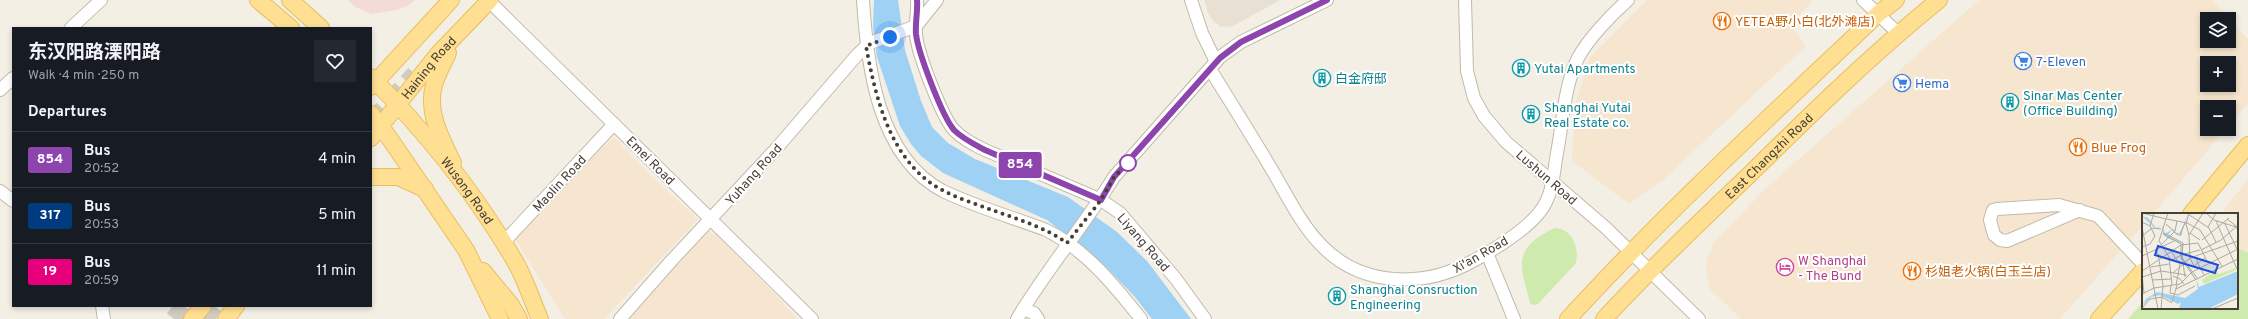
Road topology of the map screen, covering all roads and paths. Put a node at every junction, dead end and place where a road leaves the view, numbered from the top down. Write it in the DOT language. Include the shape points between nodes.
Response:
graph roads {
  1 [pos="101,0"];
  2 [pos="258,0"];
  3 [pos="290,0"];
  4 [pos="451,0"];
  5 [pos="863,0"];
  6 [pos="917,0"];
  7 [pos="937,0"];
  8 [pos="1191,0"];
  9 [pos="1327,0"];
  10 [pos="1465,0"];
  11 [pos="1628,0"];
  12 [pos="1863,0"];
  13 [pos="1896,0"];
  14 [pos="1939,0"];
  15 [pos="490,1"];
  16 [pos="1878,14"];
  17 [pos="916,26"];
  18 [pos="72,27"];
  19 [pos="290,27"];
  20 [pos="320,27"];
  21 [pos="460,32"];
  22 [pos="1898,33"];
  23 [pos="871,44"];
  24 [pos="1213,65"];
  25 [pos="12,79"];
  26 [pos="372,82"];
  27 [pos="0,90"];
  28 [pos="398,105"];
  29 [pos="614,124"];
  30 [pos="374,126"];
  31 [pos="2248,145"];
  32 [pos="372,177"];
  33 [pos="1554,181"];
  34 [pos="463,184"];
  35 [pos="425,189"];
  36 [pos="0,192"];
  37 [pos="12,200"];
  38 [pos="1101,200"];
  39 [pos="2080,210"];
  40 [pos="2192,213"];
  41 [pos="712,219"];
  42 [pos="1069,241"];
  43 [pos="503,243"];
  44 [pos="466,250"];
  45 [pos="1630,252"];
  46 [pos="1487,253"];
  47 [pos="2142,263"];
  48 [pos="1650,271"];
  49 [pos="2142,272"];
  50 [pos="526,284"];
  51 [pos="102,307"];
  52 [pos="202,307"];
  53 [pos="235,307"];
  54 [pos="1020,314"];
  55 [pos="104,319"];
  56 [pos="192,319"];
  57 [pos="226,319"];
  58 [pos="500,319"];
  59 [pos="520,319"];
  60 [pos="540,319"];
  61 [pos="551,319"];
  62 [pos="620,319"];
  63 [pos="812,319"];
  64 [pos="1038,319"];
  65 [pos="1141,319"];
  66 [pos="1205,319"];
  67 [pos="1514,319"];
  68 [pos="1568,319"];
  69 [pos="1604,319"];
  70 [pos="1699,319"];
  71 [pos="2099,319"];
  1 -- 18 [label="street"];
  2 -- 19 [label="main road"];
  3 -- 20 [label="main road"];
  4 -- 26 [label="main road"];
  5 -- 23 [label="street"];
  6 -- 17 [label="street, Liyang Road"];
  7 -- 17 [label="street"];
  8 -- 24 [label="street, Xi'an Road"];
  9 -- 24 [label="street" via="1241,42"];
  10 -- 33 [label="street, Lushun Road" via="1467,71 1474,98 1484,116 1501,137"];
  11 -- 33 [label="street, Xi'an Road" via="1579,57 1569,82"];
  12 -- 16 [label="street"];
  13 -- 16 [label="main road, East Changzhi Road"];
  14 -- 22 [label="main road, East Changzhi Road"];
  15 -- 21 [label="main road, Haining Road"];
  15 -- 29 [label="street, Emei Road"];
  16 -- 22 [label="street"];
  16 -- 45 [label="main road, East Changzhi Road" via="1726,157"];
  17 -- 23 [label="street"];
  17 -- 38 [label="street, Liyang Road" via="918,44 940,105 960,136 985,150"];
  21 -- 28 [label="main road, Haining Road" via="438,54"];
  21 -- 34 [label="main road" via="433,86 432,103 435,121"];
  22 -- 48 [label="main road, East Changzhi Road" via="1795,129"];
  23 -- 41 [label="street, Yuhang Road"];
  23 -- 42 [label="street" via="886,121 910,166 943,190"];
  24 -- 38 [label="street" via="1114,177"];
  24 -- 46 [label="street, Xi'an Road" via="1309,230 1321,246 1338,259 1370,274 1412,280 1446,274"];
  25 -- 27 [label="street"];
  26 -- 28 [label="main road, Wusong Road"];
  28 -- 30 [label="main road, Haining Road"];
  28 -- 34 [label="main road, Wusong Road"];
  29 -- 41 [label="street, Emei Road"];
  29 -- 43 [label="street, Maolin Road"];
  30 -- 35 [label="main road"];
  31 -- 40 [label="main road"];
  32 -- 35 [label="main road" via="398,177"];
  33 -- 45 [label="street, Lushun Road"];
  33 -- 46 [label="street, Xi'an Road" via="1547,202 1536,216"];
  34 -- 43 [label="main road, Wusong Road"];
  35 -- 44 [label="main road"];
  36 -- 37 [label="street"];
  38 -- 42 [label="street"];
  38 -- 66 [label="street, Liyang Road" via="1126,218"];
  39 -- 39 [label="street" via="2059,205 1997,209 1993,210 1990,220 1994,235 2000,240 2007,241"];
  39 -- 47 [label="street" via="2098,216"];
  41 -- 62 [label="street, Yuhang Road"];
  41 -- 63 [label="street, Emei Road"];
  42 -- 54 [label="street"];
  42 -- 65 [label="street"];
  43 -- 50 [label="main road, Wusong Road"];
  44 -- 58 [label="main road"];
  44 -- 59 [label="main road"];
  45 -- 48 [label="street, Lushun Road"];
  45 -- 68 [label="main road, East Changzhi Road"];
  46 -- 67 [label="street"];
  48 -- 69 [label="main road, East Changzhi Road"];
  48 -- 70 [label="street, Lushun Road"];
  49 -- 71 [label="main road"];
  50 -- 60 [label="main road, Wusong Road"];
  50 -- 61 [label="main road"];
  51 -- 55 [label="street"];
  52 -- 56 [label="main road"];
  53 -- 57 [label="main road"];
  54 -- 64 [label="street" via="1034,313"];
}
